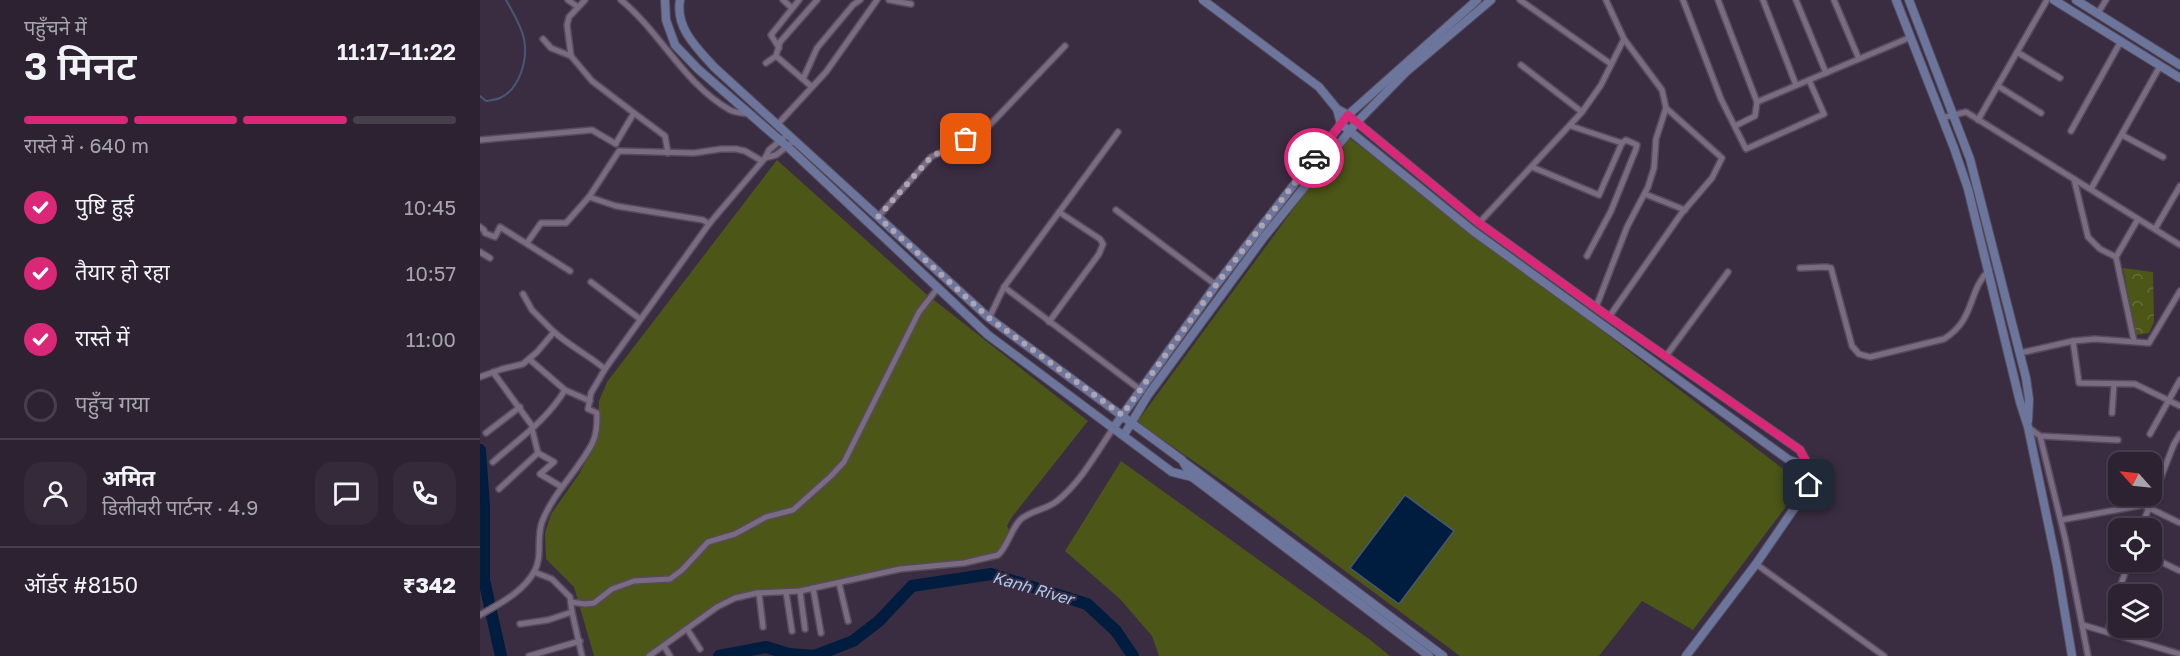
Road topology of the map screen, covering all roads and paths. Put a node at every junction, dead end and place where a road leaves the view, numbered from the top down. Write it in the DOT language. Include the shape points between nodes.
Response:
graph roads {
  1 [pos="568,0"];
  2 [pos="585,0"];
  3 [pos="621,0"];
  4 [pos="665,0"];
  5 [pos="680,0"];
  6 [pos="783,0"];
  7 [pos="799,0"];
  8 [pos="817,0"];
  9 [pos="860,0"];
  10 [pos="877,0"];
  11 [pos="889,0"];
  12 [pos="1203,0"];
  13 [pos="1478,0"];
  14 [pos="1491,0"];
  15 [pos="1520,0"];
  16 [pos="1606,0"];
  17 [pos="1683,0"];
  18 [pos="1718,0"];
  19 [pos="1764,0"];
  20 [pos="1796,0"];
  21 [pos="1834,0"];
  22 [pos="2047,0"];
  23 [pos="2054,0"];
  24 [pos="2076,0"];
  25 [pos="2106,0"];
  26 [pos="1902,1"];
  27 [pos="911,4"];
  28 [pos="578,7"];
  29 [pos="792,8"];
  30 [pos="2098,13"];
  31 [pos="1911,37"];
  32 [pos="543,39"];
  33 [pos="1624,39"];
  34 [pos="2121,41"];
  35 [pos="1065,46"];
  36 [pos="779,48"];
  37 [pos="2017,52"];
  38 [pos="571,56"];
  39 [pos="776,56"];
  40 [pos="1858,59"];
  41 [pos="766,63"];
  42 [pos="1611,64"];
  43 [pos="1521,65"];
  44 [pos="2180,65"];
  45 [pos="2160,66"];
  46 [pos="1826,73"];
  47 [pos="2060,78"];
  48 [pos="2180,78"];
  49 [pos="803,79"];
  50 [pos="1809,80"];
  51 [pos="1796,85"];
  52 [pos="1998,86"];
  53 [pos="812,87"];
  54 [pos="1757,102"];
  55 [pos="1666,108"];
  56 [pos="1337,109"];
  57 [pos="1582,112"];
  58 [pos="2040,112"];
  59 [pos="634,113"];
  60 [pos="750,114"];
  61 [pos="1953,114"];
  62 [pos="1348,115"];
  63 [pos="1942,118"];
  64 [pos="1977,120"];
  65 [pos="1357,122"];
  66 [pos="1341,123"];
  67 [pos="777,124"];
  68 [pos="1571,126"];
  69 [pos="1735,126"];
  70 [pos="1350,131"];
  71 [pos="2070,131"];
  72 [pos="1118,132"];
  73 [pos="788,134"];
  74 [pos="2122,135"];
  75 [pos="480,140"];
  76 [pos="780,140"];
  77 [pos="795,140"];
  78 [pos="616,143"];
  79 [pos="1622,143"];
  80 [pos="787,146"];
  81 [pos="619,151"];
  82 [pos="668,153"];
  83 [pos="2163,157"];
  84 [pos="764,160"];
  85 [pos="1532,167"];
  86 [pos="2074,179"];
  87 [pos="2180,186"];
  88 [pos="2091,189"];
  89 [pos="1645,194"];
  90 [pos="589,196"];
  91 [pos="1116,210"];
  92 [pos="1685,210"];
  93 [pos="1059,212"];
  94 [pos="878,217"];
  95 [pos="2138,219"];
  96 [pos="1479,223"];
  97 [pos="710,224"];
  98 [pos="480,227"];
  99 [pos="2155,229"];
  100 [pos="527,243"];
  101 [pos="2180,244"];
  102 [pos="480,252"];
  103 [pos="1587,256"];
  104 [pos="2116,257"];
  105 [pos="490,258"];
  106 [pos="1996,258"];
  107 [pos="1986,260"];
  108 [pos="1800,268"];
  109 [pos="1989,270"];
  110 [pos="570,271"];
  111 [pos="1728,272"];
  112 [pos="591,282"];
  113 [pos="1216,285"];
  114 [pos="1004,287"];
  115 [pos="937,289"];
  116 [pos="2180,291"];
  117 [pos="523,294"];
  118 [pos="1596,307"];
  119 [pos="1609,317"];
  120 [pos="989,318"];
  121 [pos="640,319"];
  122 [pos="1049,322"];
  123 [pos="554,332"];
  124 [pos="2073,341"];
  125 [pos="2134,342"];
  126 [pos="2020,353"];
  127 [pos="1666,356"];
  128 [pos="528,359"];
  129 [pos="605,369"];
  130 [pos="493,372"];
  131 [pos="480,377"];
  132 [pos="2180,380"];
  133 [pos="2114,384"];
  134 [pos="1139,389"];
  135 [pos="565,390"];
  136 [pos="1148,395"];
  137 [pos="2168,400"];
  138 [pos="590,401"];
  139 [pos="2180,406"];
  140 [pos="520,407"];
  141 [pos="2112,413"];
  142 [pos="1122,415"];
  143 [pos="1132,423"];
  144 [pos="1114,427"];
  145 [pos="2028,427"];
  146 [pos="532,428"];
  147 [pos="486,433"];
  148 [pos="2150,434"];
  149 [pos="2180,434"];
  150 [pos="1124,435"];
  151 [pos="2040,436"];
  152 [pos="2118,440"];
  153 [pos="2177,445"];
  154 [pos="538,453"];
  155 [pos="1182,460"];
  156 [pos="493,462"];
  157 [pos="1809,467"];
  158 [pos="1192,477"];
  159 [pos="561,487"];
  160 [pos="499,489"];
  161 [pos="2148,507"];
  162 [pos="2144,518"];
  163 [pos="2061,520"];
  164 [pos="2180,523"];
  165 [pos="2162,562"];
  166 [pos="1756,564"];
  167 [pos="2180,571"];
  168 [pos="534,572"];
  169 [pos="839,583"];
  170 [pos="813,588"];
  171 [pos="800,591"];
  172 [pos="786,592"];
  173 [pos="759,593"];
  174 [pos="571,602"];
  175 [pos="572,612"];
  176 [pos="480,615"];
  177 [pos="848,621"];
  178 [pos="520,624"];
  179 [pos="2083,625"];
  180 [pos="763,627"];
  181 [pos="687,629"];
  182 [pos="805,629"];
  183 [pos="792,631"];
  184 [pos="2108,631"];
  185 [pos="821,633"];
  186 [pos="2130,638"];
  187 [pos="580,641"];
  188 [pos="664,646"];
  189 [pos="700,649"];
  190 [pos="2180,654"];
  191 [pos="530,656"];
  192 [pos="582,656"];
  193 [pos="649,656"];
  194 [pos="670,656"];
  195 [pos="1429,656"];
  196 [pos="1443,656"];
  197 [pos="1686,656"];
  198 [pos="1884,656"];
  199 [pos="2072,656"];
  200 [pos="2088,656"];
  1 -- 28 [label="street"];
  2 -- 28 [label="street"];
  3 -- 60 [label="street" via="658,38 680,68 711,96 732,112"];
  4 -- 60 [label="main road" via="666,20 675,45"];
  5 -- 67 [label="main road" via="682,26 691,43"];
  6 -- 29 [label="street"];
  7 -- 29 [label="street"];
  8 -- 36 [label="street"];
  9 -- 49 [label="street" via="816,48"];
  10 -- 53 [label="street" via="842,52"];
  11 -- 27 [label="street"];
  12 -- 56 [label="main road" via="1307,77"];
  13 -- 62 [label="main road"];
  14 -- 65 [label="main road" via="1406,72"];
  15 -- 42 [label="street"];
  16 -- 33 [label="street"];
  17 -- 69 [label="street"];
  18 -- 54 [label="street"];
  19 -- 51 [label="street"];
  20 -- 46 [label="street"];
  21 -- 40 [label="street"];
  22 -- 37 [label="street"];
  23 -- 34 [label="main road"];
  24 -- 30 [label="main road"];
  25 -- 30 [label="street"];
  26 -- 31 [label="main road"];
  26 -- 61 [label="main road"];
  28 -- 38 [label="street" via="567,25"];
  29 -- 36 [label="street" via="771,34"];
  30 -- 44 [label="main road"];
  31 -- 40 [label="street"];
  31 -- 63 [label="main road"];
  32 -- 38 [label="street" via="551,48"];
  33 -- 42 [label="street"];
  33 -- 55 [label="street" via="1662,90"];
  34 -- 45 [label="main road"];
  34 -- 71 [label="street"];
  35 -- 94 [label="street" via="984,131 931,157"];
  36 -- 39 [label="street"];
  37 -- 47 [label="street"];
  37 -- 52 [label="street"];
  38 -- 59 [label="street" via="592,81"];
  39 -- 41 [label="street"];
  39 -- 49 [label="street"];
  40 -- 46 [label="street"];
  42 -- 57 [label="street"];
  43 -- 57 [label="street"];
  45 -- 48 [label="main road"];
  45 -- 74 [label="street"];
  46 -- 50 [label="street"];
  49 -- 53 [label="street"];
  50 -- 51 [label="street"];
  50 -- 69 [label="street" via="1824,114 1746,149"];
  51 -- 54 [label="street"];
  52 -- 58 [label="street"];
  52 -- 64 [label="street"];
  53 -- 67 [label="street"];
  54 -- 69 [label="street" via="1755,116"];
  55 -- 89 [label="street"];
  55 -- 92 [label="street" via="1722,158 1712,178"];
  56 -- 62 [label="main road"];
  56 -- 66 [label="main road"];
  57 -- 68 [label="street"];
  59 -- 78 [label="street"];
  59 -- 82 [label="street" via="663,133"];
  60 -- 76 [label="main road"];
  61 -- 63 [label="street"];
  61 -- 64 [label="street" via="1966,112"];
  61 -- 106 [label="main road" via="1970,159"];
  62 -- 65 [label="main road"];
  62 -- 66 [label="main road"];
  63 -- 107 [label="main road" via="1968,189"];
  64 -- 86 [label="street"];
  65 -- 70 [label="main road"];
  65 -- 96 [label="main road"];
  66 -- 70 [label="main road"];
  66 -- 113 [label="main road"];
  67 -- 73 [label="main road"];
  68 -- 79 [label="street"];
  68 -- 85 [label="street"];
  70 -- 136 [label="main road" via="1264,237"];
  70 -- 157 [label="main road" via="1473,231 1789,460"];
  72 -- 93 [label="street"];
  73 -- 76 [label="street"];
  73 -- 77 [label="main road"];
  74 -- 83 [label="street"];
  74 -- 88 [label="street"];
  75 -- 78 [label="street" via="592,130"];
  76 -- 80 [label="main road"];
  76 -- 84 [label="street"];
  77 -- 80 [label="street"];
  77 -- 94 [label="main road"];
  78 -- 81 [label="street"];
  79 -- 85 [label="street" via="1599,195"];
  79 -- 103 [label="street" via="1625,140 1637,147 1611,211"];
  80 -- 84 [label="street"];
  80 -- 115 [label="main road"];
  81 -- 82 [label="street"];
  81 -- 90 [label="street"];
  82 -- 84 [label="street" via="736,149"];
  84 -- 97 [label="street"];
  85 -- 96 [label="street"];
  86 -- 88 [label="street"];
  86 -- 104 [label="street" via="2088,237"];
  87 -- 99 [label="street"];
  88 -- 95 [label="street"];
  89 -- 92 [label="street"];
  89 -- 118 [label="street" via="1627,227"];
  90 -- 97 [label="street" via="616,206"];
  90 -- 100 [label="street" via="566,224 541,224"];
  91 -- 113 [label="street"];
  92 -- 119 [label="street"];
  93 -- 114 [label="street"];
  93 -- 122 [label="street" via="1103,244"];
  94 -- 120 [label="main road"];
  95 -- 99 [label="street"];
  95 -- 104 [label="street"];
  96 -- 118 [label="main road"];
  97 -- 121 [label="street"];
  98 -- 100 [label="street" via="495,237 500,227"];
  99 -- 101 [label="street"];
  100 -- 110 [label="street"];
  102 -- 105 [label="street"];
  104 -- 125 [label="street"];
  106 -- 107 [label="main road"];
  106 -- 126 [label="main road"];
  107 -- 109 [label="main road"];
  108 -- 109 [label="street" via="1831,268 1852,346 1869,357 1952,334 1966,317"];
  109 -- 145 [label="main road"];
  111 -- 127 [label="street"];
  112 -- 121 [label="street"];
  113 -- 134 [label="main road"];
  114 -- 120 [label="street"];
  114 -- 122 [label="street"];
  115 -- 144 [label="main road" via="988,335"];
  115 -- 174 [label="street" via="919,312 844,462 793,510 759,519 735,534 708,542 670,579 634,581 612,589 594,603"];
  116 -- 125 [label="street" via="2148,343"];
  117 -- 123 [label="street" via="532,310"];
  118 -- 119 [label="main road"];
  119 -- 127 [label="main road"];
  120 -- 142 [label="main road"];
  121 -- 129 [label="street"];
  122 -- 134 [label="street"];
  123 -- 128 [label="street"];
  123 -- 129 [label="street"];
  124 -- 125 [label="street"];
  124 -- 126 [label="street"];
  124 -- 133 [label="street" via="2079,383"];
  126 -- 145 [label="main road" via="2029,399"];
  127 -- 157 [label="main road" via="1800,450"];
  128 -- 130 [label="street"];
  128 -- 135 [label="street"];
  129 -- 138 [label="street"];
  130 -- 131 [label="street"];
  130 -- 140 [label="street"];
  132 -- 137 [label="street"];
  133 -- 137 [label="street" via="2135,384"];
  133 -- 141 [label="street"];
  134 -- 136 [label="street"];
  134 -- 142 [label="main road"];
  135 -- 138 [label="street"];
  135 -- 146 [label="street" via="554,409"];
  136 -- 143 [label="main road"];
  137 -- 139 [label="street"];
  137 -- 148 [label="street"];
  138 -- 159 [label="street" via="588,409 597,413 595,436"];
  140 -- 146 [label="street"];
  140 -- 147 [label="street"];
  142 -- 143 [label="main road"];
  142 -- 144 [label="main road"];
  143 -- 150 [label="main road"];
  143 -- 155 [label="main road"];
  144 -- 150 [label="main road"];
  144 -- 169 [label="street" via="1071,489 1054,504 1029,513 1020,521 998,555 900,569"];
  145 -- 151 [label="street"];
  145 -- 199 [label="main road"];
  146 -- 154 [label="street"];
  146 -- 156 [label="street"];
  149 -- 153 [label="street"];
  150 -- 158 [label="main road" via="1172,472"];
  151 -- 152 [label="street"];
  151 -- 163 [label="street"];
  153 -- 161 [label="street"];
  154 -- 159 [label="street" via="554,462 540,474"];
  154 -- 160 [label="street"];
  155 -- 158 [label="main road"];
  155 -- 196 [label="main road"];
  157 -- 166 [label="main road" via="1804,494"];
  158 -- 195 [label="main road"];
  159 -- 168 [label="street" via="541,524"];
  161 -- 162 [label="street"];
  161 -- 163 [label="street"];
  161 -- 164 [label="street"];
  163 -- 179 [label="street"];
  165 -- 167 [label="street"];
  166 -- 197 [label="main road"];
  166 -- 198 [label="street"];
  168 -- 174 [label="street" via="552,579"];
  168 -- 176 [label="street" via="508,598"];
  169 -- 170 [label="street"];
  169 -- 177 [label="street"];
  170 -- 171 [label="street"];
  170 -- 185 [label="street"];
  171 -- 172 [label="street"];
  171 -- 182 [label="street"];
  172 -- 173 [label="street"];
  172 -- 183 [label="street"];
  173 -- 180 [label="street"];
  173 -- 181 [label="street" via="723,604"];
  174 -- 175 [label="street"];
  175 -- 178 [label="street"];
  175 -- 187 [label="street"];
  179 -- 184 [label="street"];
  179 -- 200 [label="street"];
  181 -- 188 [label="street"];
  181 -- 189 [label="street"];
  186 -- 190 [label="street"];
  187 -- 191 [label="street"];
  187 -- 192 [label="street"];
  188 -- 193 [label="street"];
  188 -- 194 [label="street"];
}
